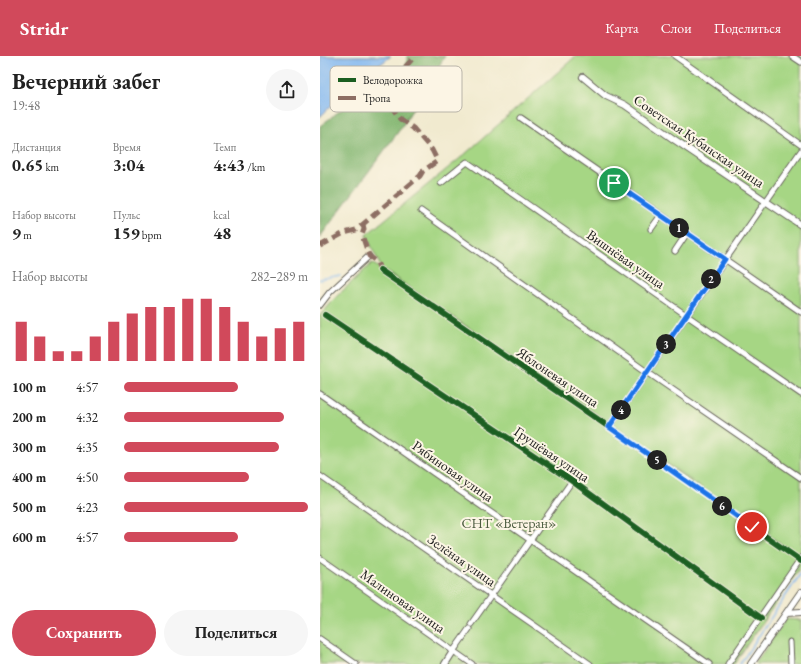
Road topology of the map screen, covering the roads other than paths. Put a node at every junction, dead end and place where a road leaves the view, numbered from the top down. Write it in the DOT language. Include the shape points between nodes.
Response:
graph roads {
  1 [pos="675,56"];
  2 [pos="792,56"];
  3 [pos="801,62"];
  4 [pos="583,77"];
  5 [pos="521,118"];
  6 [pos="801,145"];
  7 [pos="801,152"];
  8 [pos="441,183"];
  9 [pos="766,201"];
  10 [pos="421,211"];
  11 [pos="661,215"];
  12 [pos="801,225"];
  13 [pos="651,229"];
  14 [pos="687,233"];
  15 [pos="675,252"];
  16 [pos="369,256"];
  17 [pos="725,259"];
  18 [pos="380,270"];
  19 [pos="320,305"];
  20 [pos="801,312"];
  21 [pos="325,315"];
  22 [pos="686,315"];
  23 [pos="647,372"];
  24 [pos="320,394"];
  25 [pos="801,394"];
  26 [pos="609,427"];
  27 [pos="320,476"];
  28 [pos="801,478"];
  29 [pos="572,481"];
  30 [pos="531,540"];
  31 [pos="320,559"];
  32 [pos="801,560"];
  33 [pos="801,592"];
  34 [pos="492,595"];
  35 [pos="801,612"];
  36 [pos="787,613"];
  37 [pos="761,618"];
  38 [pos="320,639"];
  39 [pos="790,642"];
  40 [pos="453,652"];
  41 [pos="356,664"];
  42 [pos="445,664"];
  43 [pos="468,664"];
  44 [pos="472,664"];
  45 [pos="590,664"];
  46 [pos="709,664"];
  47 [pos="728,664"];
  48 [pos="751,664"];
  49 [pos="791,664"];
  1 -- 6 [label="street"];
  2 -- 3 [label="street"];
  4 -- 9 [label="street, Советская Кубанская улица" via="606,96 625,105"];
  5 -- 11 [label="street"];
  7 -- 9 [label="street"];
  8 -- 22 [label="street, Вишнёвая улица" via="467,162"];
  9 -- 12 [label="street, Советская Кубанская улица"];
  9 -- 17 [label="street"];
  10 -- 23 [label="street"];
  11 -- 13 [label="street"];
  11 -- 14 [label="street"];
  14 -- 15 [label="street"];
  14 -- 17 [label="street"];
  16 -- 19 [label="street" via="330,292"];
  17 -- 20 [label="street"];
  17 -- 22 [label="street"];
  18 -- 26 [label="street, Яблоневая улица"];
  21 -- 29 [label="street, Грушёвая улица"];
  22 -- 23 [label="street"];
  22 -- 25 [label="street, Вишнёвая улица"];
  23 -- 26 [label="street"];
  23 -- 28 [label="street"];
  24 -- 30 [label="street, Рябиновая улица"];
  26 -- 32 [label="street, Яблоневая улица"];
  27 -- 34 [label="street, Зелёная улица"];
  29 -- 30 [label="street"];
  29 -- 37 [label="street, Грушёвая улица"];
  30 -- 34 [label="street"];
  30 -- 46 [label="street, Рябиновая улица"];
  31 -- 40 [label="street"];
  32 -- 37 [label="street"];
  33 -- 36 [label="street"];
  34 -- 40 [label="street"];
  34 -- 45 [label="street, Зелёная улица"];
  35 -- 36 [label="street"];
  36 -- 48 [label="street"];
  37 -- 47 [label="street"];
  38 -- 41 [label="street"];
  39 -- 49 [label="street"];
  40 -- 42 [label="street"];
  40 -- 43 [label="street"];
  40 -- 44 [label="street, Малиновая улица"];
}
